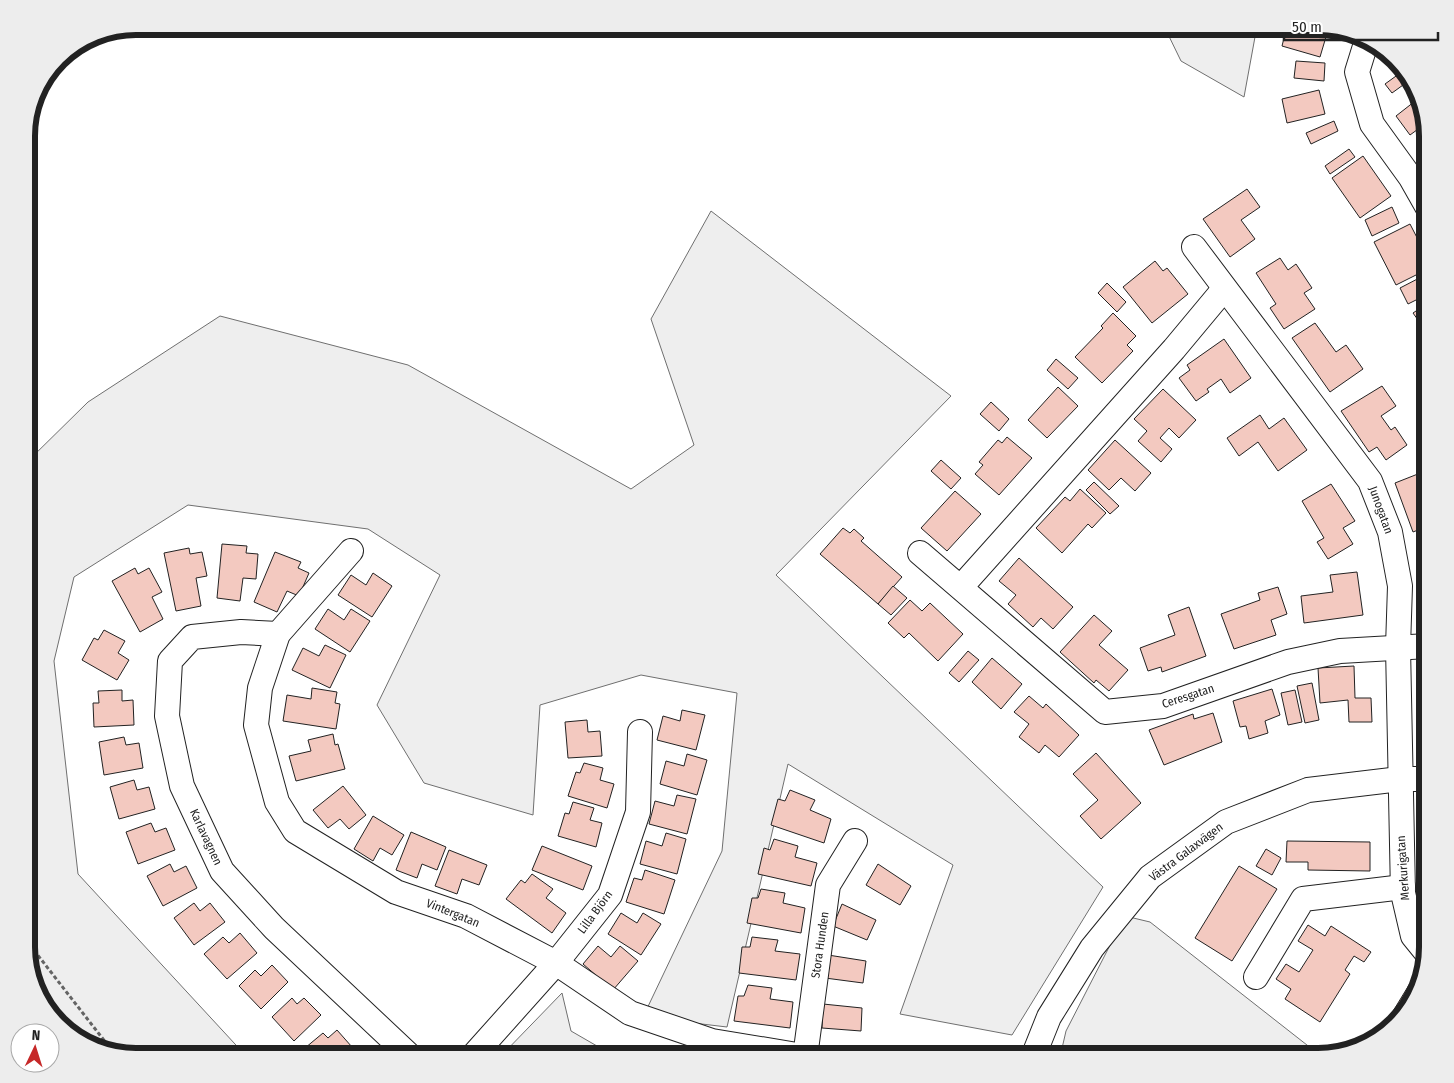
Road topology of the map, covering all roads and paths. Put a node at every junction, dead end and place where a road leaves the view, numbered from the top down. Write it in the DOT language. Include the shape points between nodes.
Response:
graph roads {
  1 [pos="1365,46"];
  2 [pos="1419,192"];
  3 [pos="1194,247"];
  4 [pos="1224,289"];
  5 [pos="351,551"];
  6 [pos="920,553"];
  7 [pos="961,587"];
  8 [pos="278,634"];
  9 [pos="1419,646"];
  10 [pos="1398,647"];
  11 [pos="640,732"];
  12 [pos="1400,779"];
  13 [pos="1419,779"];
  14 [pos="855,841"];
  15 [pos="1403,887"];
  16 [pos="1419,943"];
  17 [pos="35,952"];
  18 [pos="556,963"];
  19 [pos="1256,977"];
  20 [pos="107,1044"];
  21 [pos="401,1048"];
  22 [pos="480,1048"];
  23 [pos="755,1048"];
  24 [pos="806,1048"];
  25 [pos="1037,1048"];
  1 -- 2 [label="street" via="1356,72 1372,124"];
  3 -- 4 [label="street, Junogatan"];
  4 -- 7 [label="street"];
  4 -- 10 [label="street, Junogatan" via="1370,481 1390,532 1398,577"];
  5 -- 8 [label="street"];
  6 -- 7 [label="street, Ceresgatan"];
  7 -- 10 [label="street, Ceresgatan" via="1105,712 1162,706 1288,662 1340,651"];
  8 -- 18 [label="street, Vintergatan" via="260,688 256,725 277,802 295,831 396,892 466,916"];
  8 -- 21 [label="street, Karlavagnen" via="241,632 192,637 170,661 168,716 182,786 222,871 274,928"];
  9 -- 10 [label="street, Ceresgatan"];
  10 -- 12 [label="street, Junogatan"];
  11 -- 18 [label="street, Lilla Björn" via="638,812 610,895"];
  12 -- 13 [label="street, Västra Galaxvägen"];
  12 -- 15 [label="street, Merkurigatan"];
  12 -- 25 [label="street, Västra Galaxvägen" via="1308,790 1226,822 1150,877 1092,948 1049,1017"];
  14 -- 24 [label="street, Stora Hunden" via="828,885"];
  15 -- 16 [label="street, Merkurigatan" via="1413,936"];
  15 -- 19 [label="street" via="1303,899"];
  17 -- 20 [label="path"];
  18 -- 22 [label="street, Lilla Björn"];
  18 -- 23 [label="street, Vintergatan" via="630,1013 712,1041"];
}
